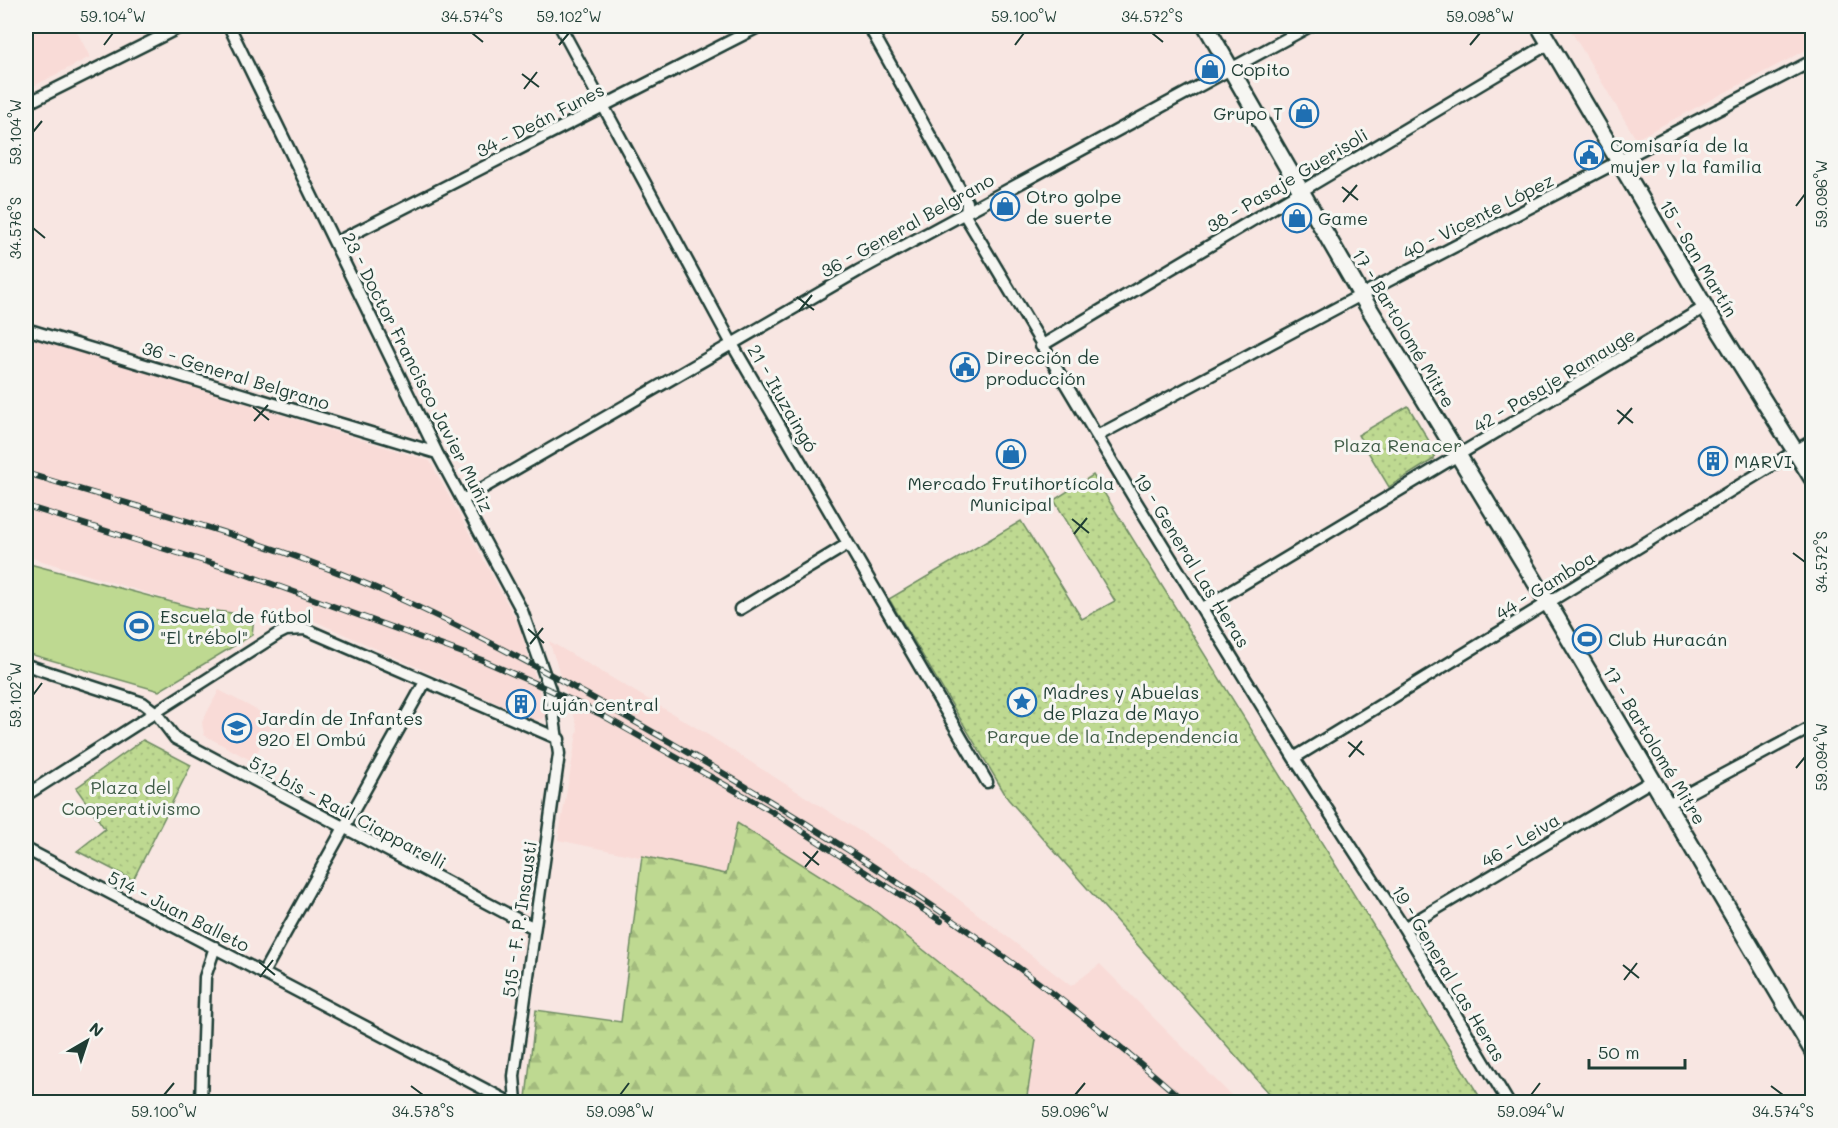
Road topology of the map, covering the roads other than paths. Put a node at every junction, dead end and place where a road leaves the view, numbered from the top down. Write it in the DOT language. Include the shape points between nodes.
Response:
graph roads {
  1 [pos="182,26"];
  2 [pos="229,26"];
  3 [pos="560,26"];
  4 [pos="760,26"];
  5 [pos="869,26"];
  6 [pos="1206,26"];
  7 [pos="1310,26"];
  8 [pos="1539,26"];
  9 [pos="1550,43"];
  10 [pos="1812,61"];
  11 [pos="1230,68"];
  12 [pos="26,104"];
  13 [pos="604,106"];
  14 [pos="1618,161"];
  15 [pos="1301,191"];
  16 [pos="967,210"];
  17 [pos="335,243"];
  18 [pos="1361,295"];
  19 [pos="1705,308"];
  20 [pos="26,329"];
  21 [pos="732,344"];
  22 [pos="1041,346"];
  23 [pos="1097,436"];
  24 [pos="1812,441"];
  25 [pos="1796,450"];
  26 [pos="437,453"];
  27 [pos="1458,458"];
  28 [pos="1812,478"];
  29 [pos="464,499"];
  30 [pos="848,544"];
  31 [pos="1548,603"];
  32 [pos="1203,608"];
  33 [pos="740,609"];
  34 [pos="26,665"];
  35 [pos="424,682"];
  36 [pos="156,712"];
  37 [pos="1812,727"];
  38 [pos="559,739"];
  39 [pos="1294,758"];
  40 [pos="1653,780"];
  41 [pos="987,782"];
  42 [pos="26,795"];
  43 [pos="1668,804"];
  44 [pos="342,829"];
  45 [pos="26,849"];
  46 [pos="534,928"];
  47 [pos="1404,928"];
  48 [pos="215,947"];
  49 [pos="263,973"];
  50 [pos="1812,1050"];
  51 [pos="201,1102"];
  52 [pos="509,1102"];
  53 [pos="516,1102"];
  54 [pos="1508,1102"];
  1 -- 12 [label="street"];
  2 -- 17 [label="street, 23 - Doctor Francisco Javier Muñiz"];
  3 -- 13 [label="street, 21 - Ituzaingó"];
  4 -- 13 [label="street, 34 - Deán Funes"];
  5 -- 16 [label="street, 19 - General Las Heras" via="967,201"];
  6 -- 11 [label="street, 17 - Bartolomé Mitre"];
  7 -- 11 [label="street, 36 - General Belgrano"];
  8 -- 9 [label="street, 15 - San Martín"];
  9 -- 14 [label="street, 15 - San Martín"];
  9 -- 15 [label="street, 38 - Pasaje Guerisoli"];
  10 -- 14 [label="street, 40 - Vicente López"];
  11 -- 15 [label="street, 17 - Bartolomé Mitre"];
  11 -- 16 [label="street, 36 - General Belgrano"];
  13 -- 17 [label="street, 34 - Deán Funes"];
  13 -- 21 [label="street, 21 - Ituzaingó"];
  14 -- 18 [label="street, 40 - Vicente López"];
  14 -- 19 [label="street, 15 - San Martín"];
  15 -- 18 [label="street, 17 - Bartolomé Mitre"];
  15 -- 22 [label="street, 38 - Pasaje Guerisoli"];
  16 -- 21 [label="street, 36 - General Belgrano"];
  16 -- 22 [label="street, 19 - General Las Heras" via="966,217"];
  17 -- 26 [label="street, 23 - Doctor Francisco Javier Muñiz"];
  18 -- 23 [label="street, 40 - Vicente López"];
  18 -- 27 [label="street, 17 - Bartolomé Mitre"];
  19 -- 25 [label="street, 15 - San Martín"];
  19 -- 27 [label="street, 42 - Pasaje Ramauge"];
  20 -- 26 [label="street, 36 - General Belgrano"];
  21 -- 29 [label="street, 36 - General Belgrano"];
  21 -- 30 [label="street, 21 - Ituzaingó"];
  22 -- 23 [label="street, 19 - General Las Heras"];
  23 -- 32 [label="street, 19 - General Las Heras"];
  24 -- 25 [label="street, 44 - Gamboa"];
  25 -- 28 [label="street, 15 - San Martín"];
  25 -- 31 [label="street, 44 - Gamboa"];
  26 -- 29 [label="street, 23 - Doctor Francisco Javier Muñiz"];
  27 -- 31 [label="street, 17 - Bartolomé Mitre"];
  27 -- 32 [label="street, 42 - Pasaje Ramauge"];
  29 -- 38 [label="street, 23 - Doctor Francisco Javier Muñiz" via="529,627 550,690"];
  30 -- 33 [label="street"];
  30 -- 41 [label="street, 21 - Ituzaingó"];
  31 -- 39 [label="street, 44 - Gamboa"];
  31 -- 40 [label="street, 17 - Bartolomé Mitre"];
  32 -- 39 [label="street, 19 - General Las Heras"];
  34 -- 36 [label="street" via="131,697"];
  35 -- 36 [label="street" via="305,629 286,630"];
  35 -- 38 [label="street"];
  35 -- 44 [label="street"];
  36 -- 42 [label="street"];
  36 -- 44 [label="street, 512 bis - Raúl Ciapparelli" via="175,738"];
  37 -- 43 [label="street"];
  38 -- 46 [label="street, 515 - F. P. Insausti"];
  39 -- 47 [label="street, 19 - General Las Heras"];
  40 -- 43 [label="street, 17 - Bartolomé Mitre"];
  40 -- 47 [label="street, 46 - Leiva"];
  43 -- 50 [label="street, 17 - Bartolomé Mitre"];
  44 -- 46 [label="street, 512 bis - Raúl Ciapparelli"];
  44 -- 49 [label="street"];
  45 -- 48 [label="street, 514 - Juan Balleto"];
  46 -- 53 [label="street, 515 - F. P. Insausti" via="514,1076"];
  47 -- 54 [label="street, 19 - General Las Heras"];
  48 -- 49 [label="street, 514 - Juan Balleto"];
  48 -- 51 [label="street" via="205,977"];
  49 -- 52 [label="street, 514 - Juan Balleto"];
}
